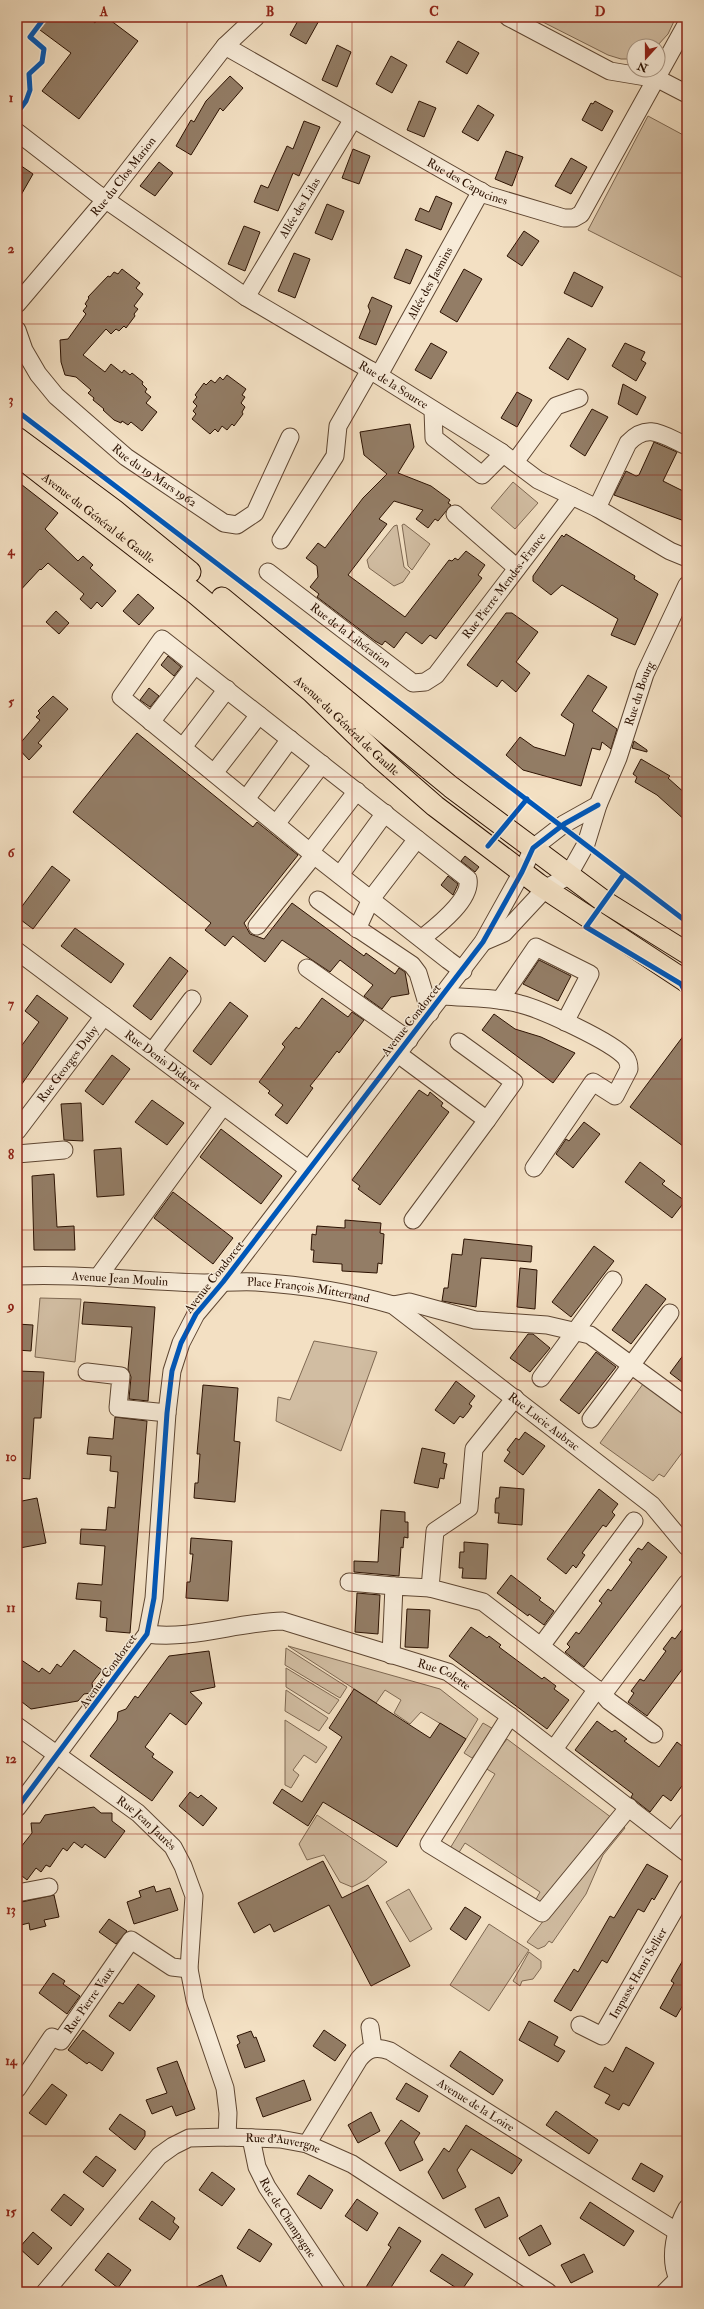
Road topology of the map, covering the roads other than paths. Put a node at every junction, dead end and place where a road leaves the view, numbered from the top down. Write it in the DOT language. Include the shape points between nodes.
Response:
graph roads {
  1 [pos="256,17"];
  2 [pos="508,17"];
  3 [pos="687,23"];
  4 [pos="225,46"];
  5 [pos="658,79"];
  6 [pos="687,94"];
  7 [pos="354,119"];
  8 [pos="17,132"];
  9 [pos="481,191"];
  10 [pos="106,199"];
  11 [pos="246,297"];
  12 [pos="17,304"];
  13 [pos="17,330"];
  14 [pos="374,372"];
  15 [pos="579,398"];
  16 [pos="433,410"];
  17 [pos="290,437"];
  18 [pos="17,438"];
  19 [pos="687,446"];
  20 [pos="501,452"];
  21 [pos="17,455"];
  22 [pos="515,462"];
  23 [pos="572,496"];
  24 [pos="597,508"];
  25 [pos="455,514"];
  26 [pos="281,540"];
  27 [pos="687,558"];
  28 [pos="516,568"];
  29 [pos="268,572"];
  30 [pos="687,585"];
  31 [pos="681,616"];
  32 [pos="195,665"];
  33 [pos="436,676"];
  34 [pos="227,689"];
  35 [pos="259,715"];
  36 [pos="151,722"];
  37 [pos="290,739"];
  38 [pos="183,747"];
  39 [pos="322,764"];
  40 [pos="214,773"];
  41 [pos="357,791"];
  42 [pos="246,799"];
  43 [pos="598,805"];
  44 [pos="385,813"];
  45 [pos="276,824"];
  46 [pos="418,839"];
  47 [pos="533,848"];
  48 [pos="312,853"];
  49 [pos="522,872"];
  50 [pos="340,875"];
  51 [pos="568,876"];
  52 [pos="545,889"];
  53 [pos="371,899"];
  54 [pos="318,900"];
  55 [pos="257,926"];
  56 [pos="357,928"];
  57 [pos="421,939"];
  58 [pos="483,942"];
  59 [pos="17,951"];
  60 [pos="687,953"];
  61 [pos="307,968"];
  62 [pos="462,971"];
  63 [pos="687,982"];
  64 [pos="443,996"];
  65 [pos="192,999"];
  66 [pos="500,1000"];
  67 [pos="430,1013"];
  68 [pos="104,1016"];
  69 [pos="565,1022"];
  70 [pos="409,1040"];
  71 [pos="458,1042"];
  72 [pos="152,1052"];
  73 [pos="398,1054"];
  74 [pos="223,1106"];
  75 [pos="487,1120"];
  76 [pos="17,1131"];
  77 [pos="64,1150"];
  78 [pos="17,1154"];
  79 [pos="534,1168"];
  80 [pos="308,1169"];
  81 [pos="413,1220"];
  82 [pos="17,1273"];
  83 [pos="98,1277"];
  84 [pos="613,1280"];
  85 [pos="223,1282"];
  86 [pos="393,1305"];
  87 [pos="670,1313"];
  88 [pos="576,1330"];
  89 [pos="632,1364"];
  90 [pos="86,1372"];
  91 [pos="541,1378"];
  92 [pos="515,1398"];
  93 [pos="687,1406"];
  94 [pos="167,1412"];
  95 [pos="591,1419"];
  96 [pos="634,1521"];
  97 [pos="684,1539"];
  98 [pos="349,1582"];
  99 [pos="687,1583"];
  100 [pos="394,1586"];
  101 [pos="430,1588"];
  102 [pos="147,1634"];
  103 [pos="541,1646"];
  104 [pos="391,1655"];
  105 [pos="600,1691"];
  106 [pos="510,1716"];
  107 [pos="17,1726"];
  108 [pos="654,1734"];
  109 [pos="554,1749"];
  110 [pos="57,1756"];
  111 [pos="629,1807"];
  112 [pos="17,1808"];
  113 [pos="687,1822"];
  114 [pos="673,1840"];
  115 [pos="687,1853"];
  116 [pos="49,1887"];
  117 [pos="687,1888"];
  118 [pos="17,1893"];
  119 [pos="189,1969"];
  120 [pos="580,2024"];
  121 [pos="370,2028"];
  122 [pos="373,2048"];
  123 [pos="17,2088"];
  124 [pos="227,2136"];
  125 [pos="251,2138"];
  126 [pos="307,2144"];
  127 [pos="687,2208"];
  128 [pos="676,2231"];
  129 [pos="682,2285"];
  130 [pos="45,2292"];
  131 [pos="337,2292"];
  132 [pos="548,2292"];
  133 [pos="665,2292"];
  1 -- 4 [label="street, Rue du Clos Marion"];
  2 -- 5 [label="street" via="610,70"];
  3 -- 5 [label="street, Rue des Capucines"];
  4 -- 7 [label="street, Rue des Capucines"];
  4 -- 10 [label="street, Rue du Clos Marion"];
  5 -- 6 [label="street"];
  5 -- 9 [label="street, Rue des Capucines" via="581,214 574,218 564,218"];
  7 -- 9 [label="street, Rue des Capucines"];
  7 -- 11 [label="street, Allée des Lilas"];
  8 -- 10 [label="street, Rue de la Source"];
  9 -- 14 [label="street, Allée des Jasmins"];
  10 -- 11 [label="street, Rue de la Source"];
  10 -- 12 [label="street, Rue du Clos Marion" via="64,234"];
  11 -- 14 [label="street, Rue de la Source"];
  13 -- 17 [label="street, Rue du 19 Mars 1962" via="24,350 38,374 56,396 126,457 224,523 237,526 255,513"];
  14 -- 16 [label="street, Rue de la Source"];
  14 -- 26 [label="street" via="338,426 335,456"];
  15 -- 22 [label="street" via="556,406"];
  16 -- 20 [label="street, Rue de la Source"];
  16 -- 20 [label="street" via="434,438 482,475 499,458"];
  18 -- 47 [label="main road, Avenue du Général de Gaulle" via="114,510 451,786"];
  19 -- 24 [label="street" via="652,431 643,431 635,436 628,443"];
  20 -- 22 [label="street, Rue de la Source"];
  21 -- 49 [label="main road, Avenue du Général de Gaulle" via="196,594 312,692 379,757 436,806"];
  22 -- 23 [label="street, Rue de la Source" via="538,480"];
  23 -- 24 [label="street, Rue de la Source"];
  23 -- 28 [label="street, Rue Pierre Mendes-France"];
  24 -- 27 [label="street, Rue de la Source" via="670,551"];
  25 -- 28 [label="street"];
  28 -- 33 [label="street, Rue Pierre Mendes-France"];
  29 -- 33 [label="street, Rue de la Libération" via="413,683 425,682"];
  30 -- 31 [label="street, Rue du Bourg"];
  31 -- 43 [label="street, Rue du Bourg" via="645,674 618,758"];
  32 -- 34 [label="street"];
  32 -- 36 [label="street"];
  32 -- 36 [label="street" via="162,639 121,697"];
  34 -- 35 [label="street"];
  34 -- 38 [label="street"];
  35 -- 37 [label="street"];
  35 -- 40 [label="street"];
  36 -- 38 [label="street"];
  37 -- 39 [label="street"];
  37 -- 42 [label="street"];
  38 -- 40 [label="street"];
  39 -- 41 [label="street"];
  39 -- 45 [label="street"];
  40 -- 42 [label="street"];
  41 -- 44 [label="street"];
  41 -- 48 [label="street"];
  42 -- 45 [label="street"];
  43 -- 47 [label="street" via="564,824"];
  43 -- 51 [label="street, Rue du Bourg" via="586,844"];
  44 -- 46 [label="street"];
  44 -- 50 [label="street"];
  45 -- 48 [label="street"];
  46 -- 53 [label="street"];
  46 -- 57 [label="street" via="468,879 469,886 451,913"];
  47 -- 49 [label="street, Avenue Condorcet"];
  47 -- 51 [label="main road, Avenue du Général de Gaulle"];
  48 -- 50 [label="street"];
  48 -- 55 [label="street"];
  49 -- 52 [label="main road, Avenue du Général de Gaulle"];
  49 -- 58 [label="street, Avenue Condorcet"];
  50 -- 53 [label="street"];
  51 -- 52 [label="street"];
  51 -- 60 [label="main road, Avenue du Général de Gaulle"];
  52 -- 58 [label="street" via="504,933"];
  52 -- 63 [label="main road, Avenue du Général de Gaulle"];
  53 -- 56 [label="street"];
  53 -- 57 [label="street"];
  54 -- 56 [label="street"];
  56 -- 67 [label="street" via="412,965 418,973"];
  57 -- 62 [label="street"];
  58 -- 62 [label="street, Avenue Condorcet"];
  59 -- 68 [label="street, Rue Denis Diderot"];
  61 -- 70 [label="street"];
  62 -- 64 [label="street, Avenue Condorcet"];
  64 -- 66 [label="street"];
  64 -- 67 [label="street, Avenue Condorcet"];
  65 -- 72 [label="street"];
  66 -- 69 [label="street" via="539,1010"];
  66 -- 69 [label="street" via="536,948 590,974"];
  67 -- 70 [label="street, Avenue Condorcet"];
  68 -- 72 [label="street, Rue Denis Diderot"];
  68 -- 76 [label="street, Rue Georges Duby"];
  69 -- 79 [label="street" via="620,1052 627,1059 629,1069 615,1096 593,1082"];
  70 -- 73 [label="street, Avenue Condorcet"];
  71 -- 75 [label="street" via="514,1082"];
  72 -- 74 [label="street, Rue Denis Diderot"];
  73 -- 75 [label="street"];
  73 -- 80 [label="street, Avenue Condorcet"];
  74 -- 80 [label="street, Rue Denis Diderot"];
  74 -- 83 [label="street"];
  75 -- 81 [label="street"];
  77 -- 78 [label="street"];
  80 -- 85 [label="street, Avenue Condorcet"];
  82 -- 83 [label="street, Avenue Jean Moulin"];
  83 -- 85 [label="street, Avenue Jean Moulin"];
  84 -- 88 [label="street"];
  85 -- 86 [label="street, Place François Mitterrand" via="255,1282 322,1289 358,1295"];
  85 -- 94 [label="street, Avenue Condorcet" via="196,1314 181,1343 172,1371"];
  86 -- 88 [label="street" via="409,1302 475,1320 547,1325"];
  86 -- 92 [label="street, Rue Lucie Aubrac"];
  87 -- 89 [label="street"];
  88 -- 89 [label="street" via="603,1342"];
  88 -- 91 [label="street"];
  89 -- 93 [label="street"];
  89 -- 95 [label="street"];
  90 -- 94 [label="street" via="121,1376 118,1408"];
  92 -- 97 [label="street, Rue Lucie Aubrac" via="652,1505"];
  92 -- 101 [label="street" via="474,1448 469,1508 436,1531"];
  94 -- 102 [label="street, Avenue Condorcet" via="154,1598"];
  96 -- 103 [label="street"];
  98 -- 100 [label="street"];
  99 -- 105 [label="street"];
  100 -- 101 [label="street"];
  100 -- 104 [label="street"];
  101 -- 103 [label="street" via="483,1602"];
  102 -- 104 [label="street, Rue Colette" via="173,1636 283,1621"];
  102 -- 110 [label="street, Avenue Condorcet"];
  103 -- 105 [label="street"];
  104 -- 106 [label="street, Rue Colette" via="448,1672"];
  105 -- 108 [label="street" via="609,1701"];
  105 -- 109 [label="street"];
  106 -- 109 [label="street, Rue Colette"];
  106 -- 111 [label="street" via="429,1844 542,1913"];
  107 -- 110 [label="street, Rue Jean Jaurès"];
  109 -- 111 [label="street, Rue Colette"];
  110 -- 112 [label="street, Avenue Condorcet"];
  110 -- 119 [label="street, Rue Jean Jaurès" via="138,1813 173,1847 194,1896"];
  111 -- 114 [label="street, Rue Colette"];
  113 -- 114 [label="street"];
  114 -- 115 [label="street"];
  116 -- 118 [label="street"];
  117 -- 120 [label="street, Impasse Henri Sellier" via="602,2036"];
  119 -- 123 [label="street, Rue Pierre Vaux" via="172,1967 131,1940 61,2041 52,2037"];
  119 -- 124 [label="street" via="195,2000 225,2088"];
  121 -- 122 [label="street"];
  122 -- 126 [label="street" via="359,2059"];
  122 -- 128 [label="street, Avenue de la Loire" via="381,2047 390,2051"];
  124 -- 125 [label="street, Rue d'Auvergne"];
  124 -- 130 [label="street, Rue d'Auvergne" via="189,2138 159,2156"];
  125 -- 126 [label="street, Rue d'Auvergne" via="280,2139"];
  125 -- 131 [label="street, Rue de Champagne" via="257,2167 267,2187"];
  126 -- 132 [label="street, Rue d'Auvergne" via="352,2164"];
  127 -- 128 [label="street"];
  128 -- 129 [label="street" via="675,2262"];
  129 -- 133 [label="street"];
}
